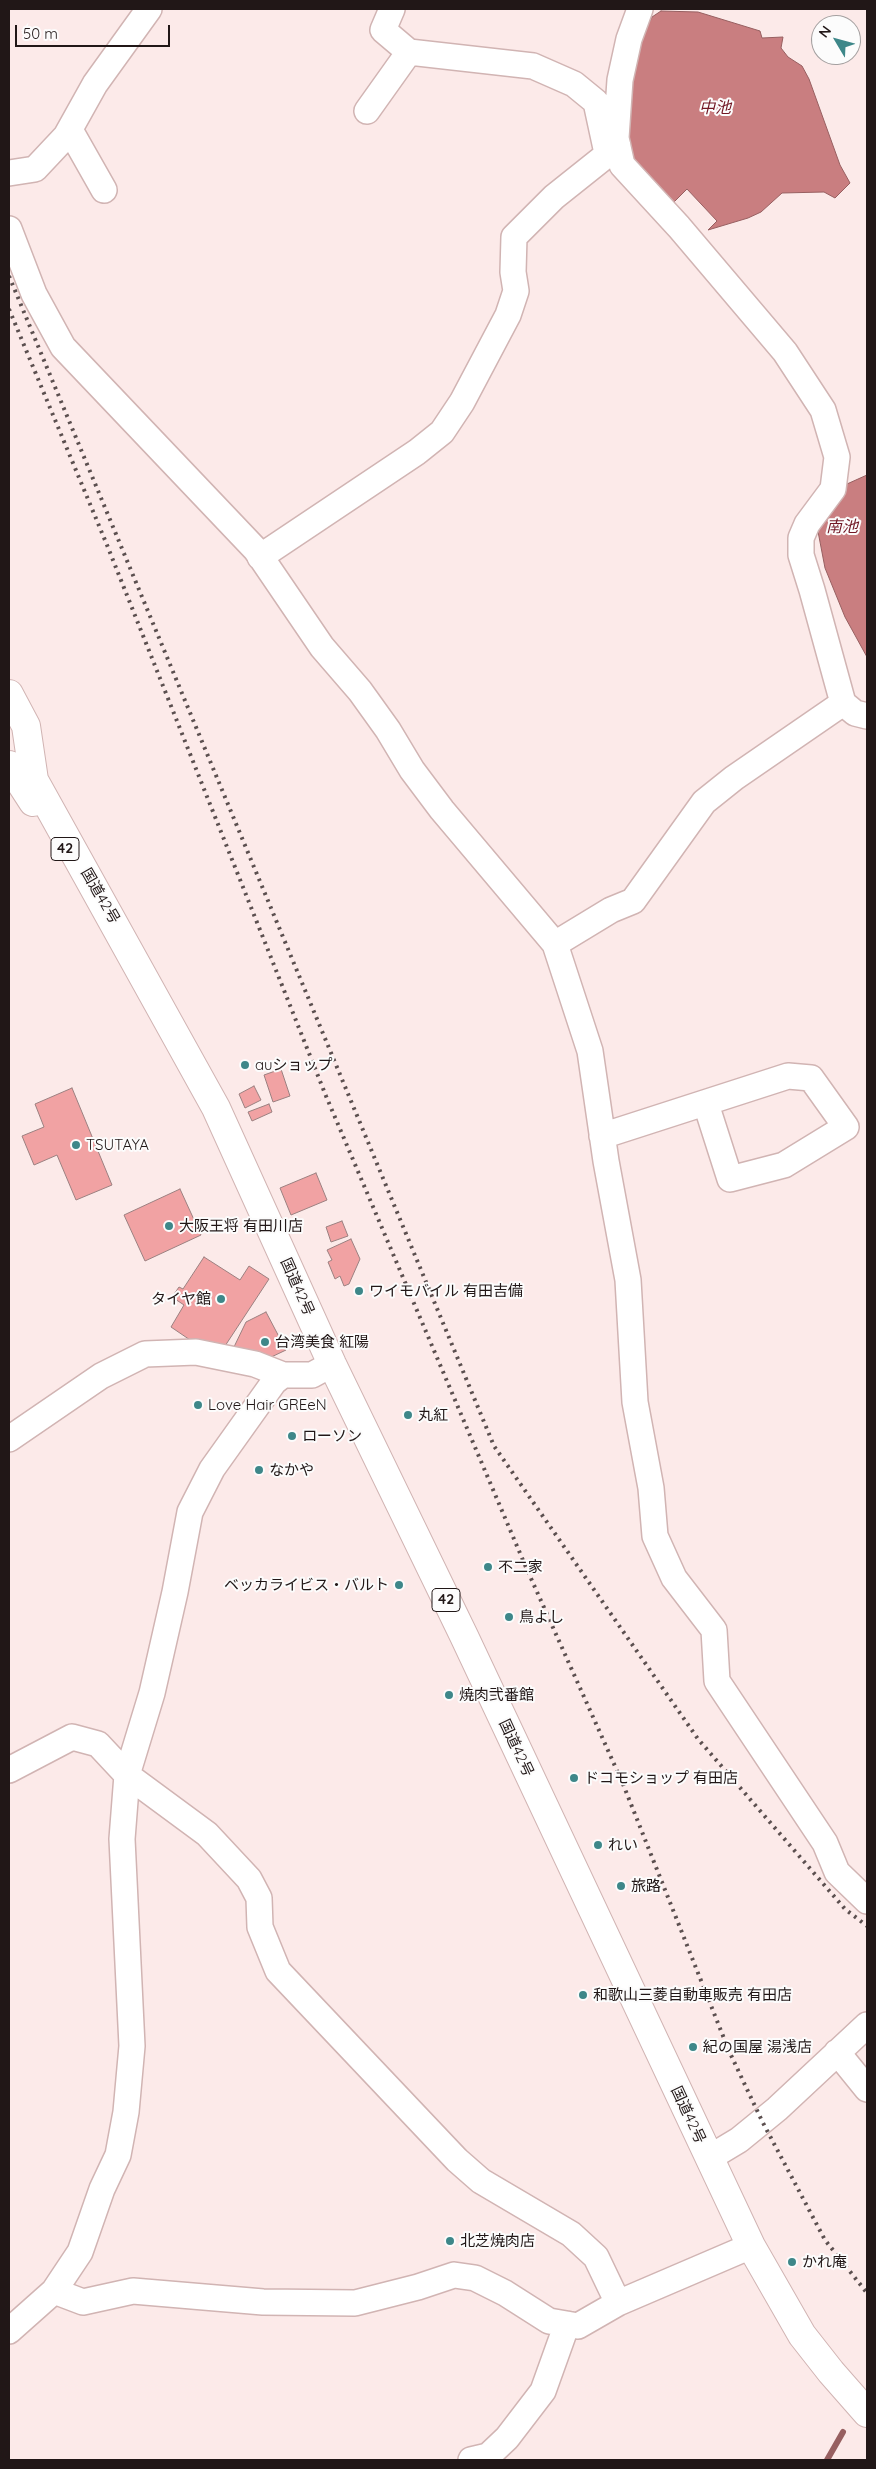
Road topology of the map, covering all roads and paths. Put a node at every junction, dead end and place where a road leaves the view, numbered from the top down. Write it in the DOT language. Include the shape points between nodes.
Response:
graph roads {
  1 [pos="149,9"];
  2 [pos="392,9"];
  3 [pos="640,9"];
  4 [pos="409,52"];
  5 [pos="367,111"];
  6 [pos="70,130"];
  7 [pos="613,150"];
  8 [pos="9,173"];
  9 [pos="104,190"];
  10 [pos="9,229"];
  11 [pos="260,557"];
  12 [pos="9,694"];
  13 [pos="843,703"];
  14 [pos="867,716"];
  15 [pos="9,734"];
  16 [pos="9,764"];
  17 [pos="34,780"];
  18 [pos="121,934"];
  19 [pos="555,944"];
  20 [pos="706,1104"];
  21 [pos="602,1136"];
  22 [pos="332,1364"];
  23 [pos="283,1375"];
  24 [pos="9,1439"];
  25 [pos="9,1770"];
  26 [pos="127,1775"];
  27 [pos="867,1901"];
  28 [pos="867,2025"];
  29 [pos="837,2052"];
  30 [pos="867,2089"];
  31 [pos="709,2158"];
  32 [pos="751,2246"];
  33 [pos="54,2290"];
  34 [pos="618,2303"];
  35 [pos="567,2324"];
  36 [pos="9,2331"];
  37 [pos="867,2413"];
  38 [pos="471,2460"];
  1 -- 6 [label="street" via="95,84"];
  2 -- 4 [label="street" via="383,30"];
  3 -- 7 [label="street" via="620,80"];
  4 -- 5 [label="street"];
  4 -- 7 [label="street" via="532,66 574,84 596,102"];
  6 -- 8 [label="street" via="35,169"];
  6 -- 9 [label="street"];
  7 -- 11 [label="street" via="547,203 514,238 516,291 508,315 462,402 442,432"];
  7 -- 13 [label="street" via="622,165 785,352 823,410 837,457 833,489 807,524 801,538 801,555"];
  10 -- 11 [label="street" via="34,294 63,348"];
  11 -- 19 [label="street" via="322,647 388,730 417,776"];
  12 -- 17 [label="highway, 国道42号 / 42" via="26,726"];
  13 -- 14 [label="street" via="855,713"];
  13 -- 19 [label="street" via="704,802 633,901"];
  15 -- 17 [label="highway"];
  16 -- 18 [label="highway, 国道42号 / 42"];
  17 -- 18 [label="highway, 国道42号 / 42"];
  18 -- 22 [label="highway, 国道42号 / 42" via="216,1108"];
  19 -- 21 [label="street" via="590,1051"];
  20 -- 20 [label="street" via="788,1076 802,1076 817,1084 846,1127 784,1165 730,1179"];
  20 -- 21 [label="street"];
  21 -- 27 [label="street" via="628,1280 635,1402 651,1488 655,1536 674,1578 714,1630 717,1681 824,1842 837,1872"];
  22 -- 23 [label="street" via="312,1375"];
  22 -- 31 [label="highway, 国道42号 / 42" via="464,1636"];
  23 -- 24 [label="street" via="255,1364 196,1352 145,1354 101,1376"];
  23 -- 26 [label="street" via="274,1382 212,1468 190,1512 152,1692"];
  25 -- 26 [label="street" via="72,1737 98,1744"];
  26 -- 33 [label="street" via="122,1839 132,2046 126,2112 118,2154 80,2252"];
  26 -- 34 [label="street" via="208,1834 249,1879 259,1898 260,1927 278,1971 303,1999 469,2171 571,2234 596,2257"];
  28 -- 29 [label="street"];
  29 -- 30 [label="street"];
  29 -- 31 [label="street" via="739,2140"];
  31 -- 32 [label="highway, 国道42号 / 42"];
  32 -- 34 [label="street"];
  32 -- 37 [label="highway, 国道42号 / 42" via="802,2334"];
  33 -- 35 [label="street" via="83,2302 133,2291 263,2302 355,2303 454,2275 475,2278 549,2321"];
  33 -- 36 [label="street"];
  34 -- 35 [label="street" via="578,2326"];
  35 -- 38 [label="street" via="543,2391 507,2438 488,2456"];
}
